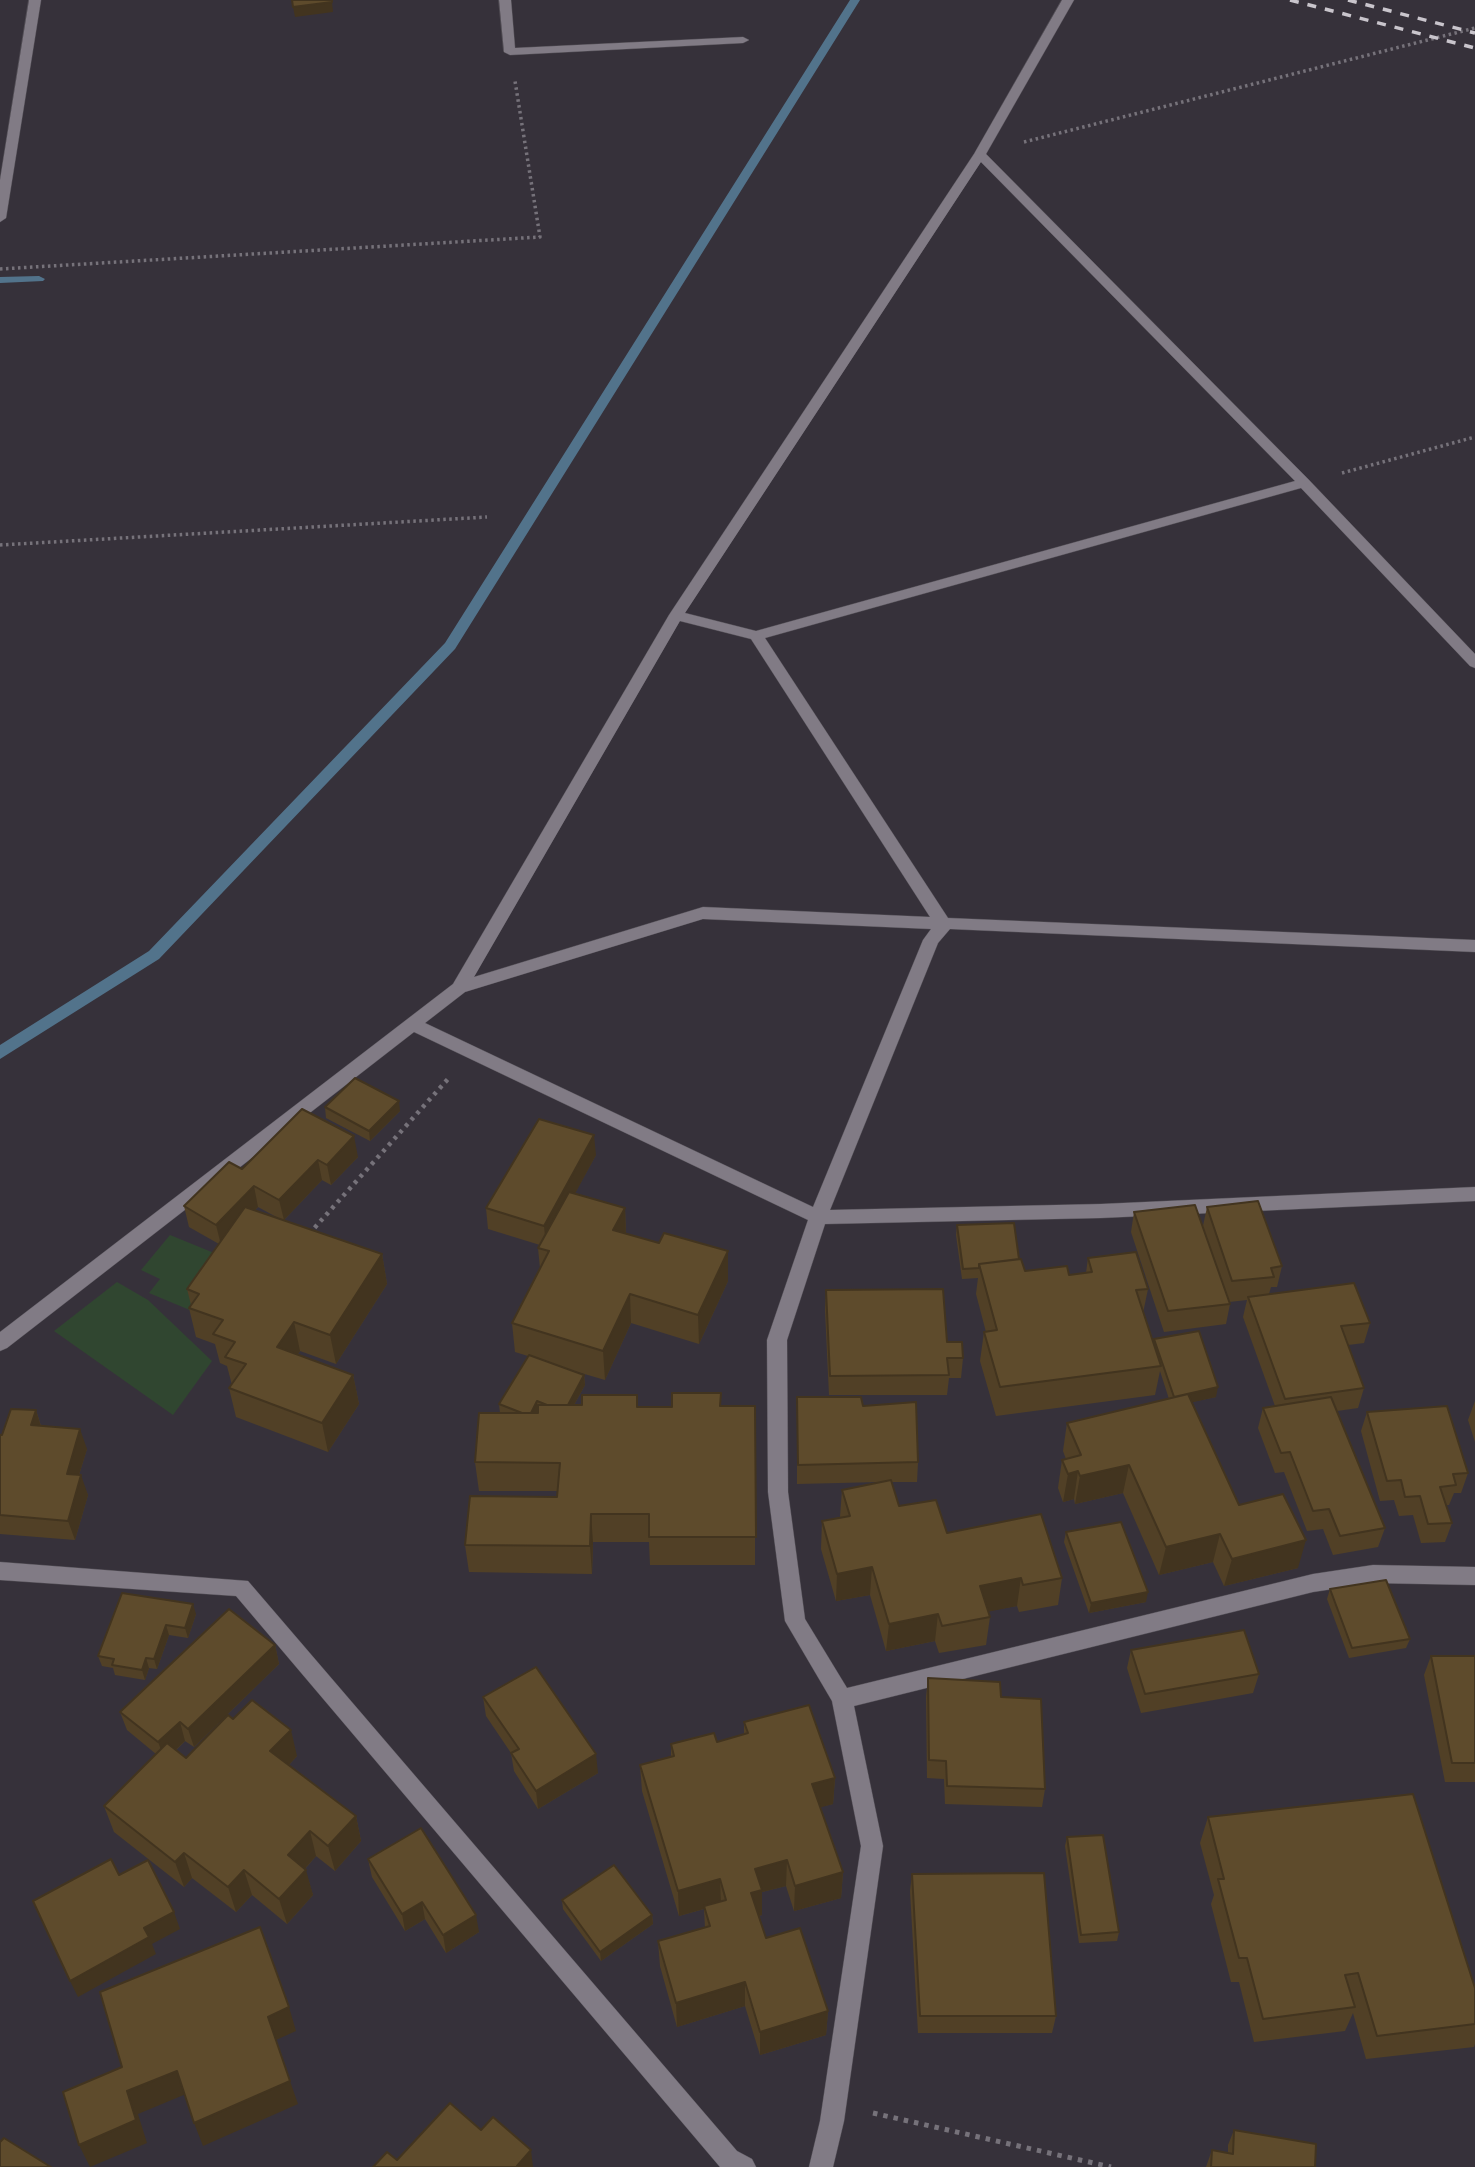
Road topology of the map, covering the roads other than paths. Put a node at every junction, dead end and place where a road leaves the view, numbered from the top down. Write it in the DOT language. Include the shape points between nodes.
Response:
graph roads {
  1 [pos="35,0"];
  2 [pos="505,0"];
  3 [pos="1068,0"];
  4 [pos="743,40"];
  5 [pos="979,153"];
  6 [pos="0,218"];
  7 [pos="1304,483"];
  8 [pos="676,615"];
  9 [pos="756,636"];
  10 [pos="1475,663"];
  11 [pos="944,925"];
  12 [pos="1475,946"];
  13 [pos="459,988"];
  14 [pos="412,1024"];
  15 [pos="1475,1194"];
  16 [pos="818,1217"];
  17 [pos="0,1343"];
  18 [pos="0,1571"];
  19 [pos="1475,1576"];
  20 [pos="842,1699"];
  21 [pos="744,2167"];
  22 [pos="821,2167"];
  1 -- 6 [label="street"];
  2 -- 4 [label="street" via="510,52"];
  3 -- 5 [label="street"];
  5 -- 7 [label="street"];
  5 -- 8 [label="street"];
  7 -- 9 [label="street"];
  7 -- 10 [label="street"];
  8 -- 9 [label="street"];
  8 -- 13 [label="street"];
  9 -- 11 [label="street"];
  11 -- 12 [label="street"];
  11 -- 13 [label="street" via="703,912"];
  11 -- 16 [label="street" via="931,940"];
  13 -- 14 [label="street"];
  14 -- 16 [label="street"];
  14 -- 17 [label="street"];
  15 -- 16 [label="street" via="1101,1211"];
  16 -- 20 [label="street" via="777,1340 778,1492 795,1621"];
  18 -- 21 [label="street" via="241,1587 729,2159"];
  19 -- 20 [label="street" via="1373,1574 1313,1583"];
  20 -- 22 [label="street" via="872,1846 835,2105"];
}
